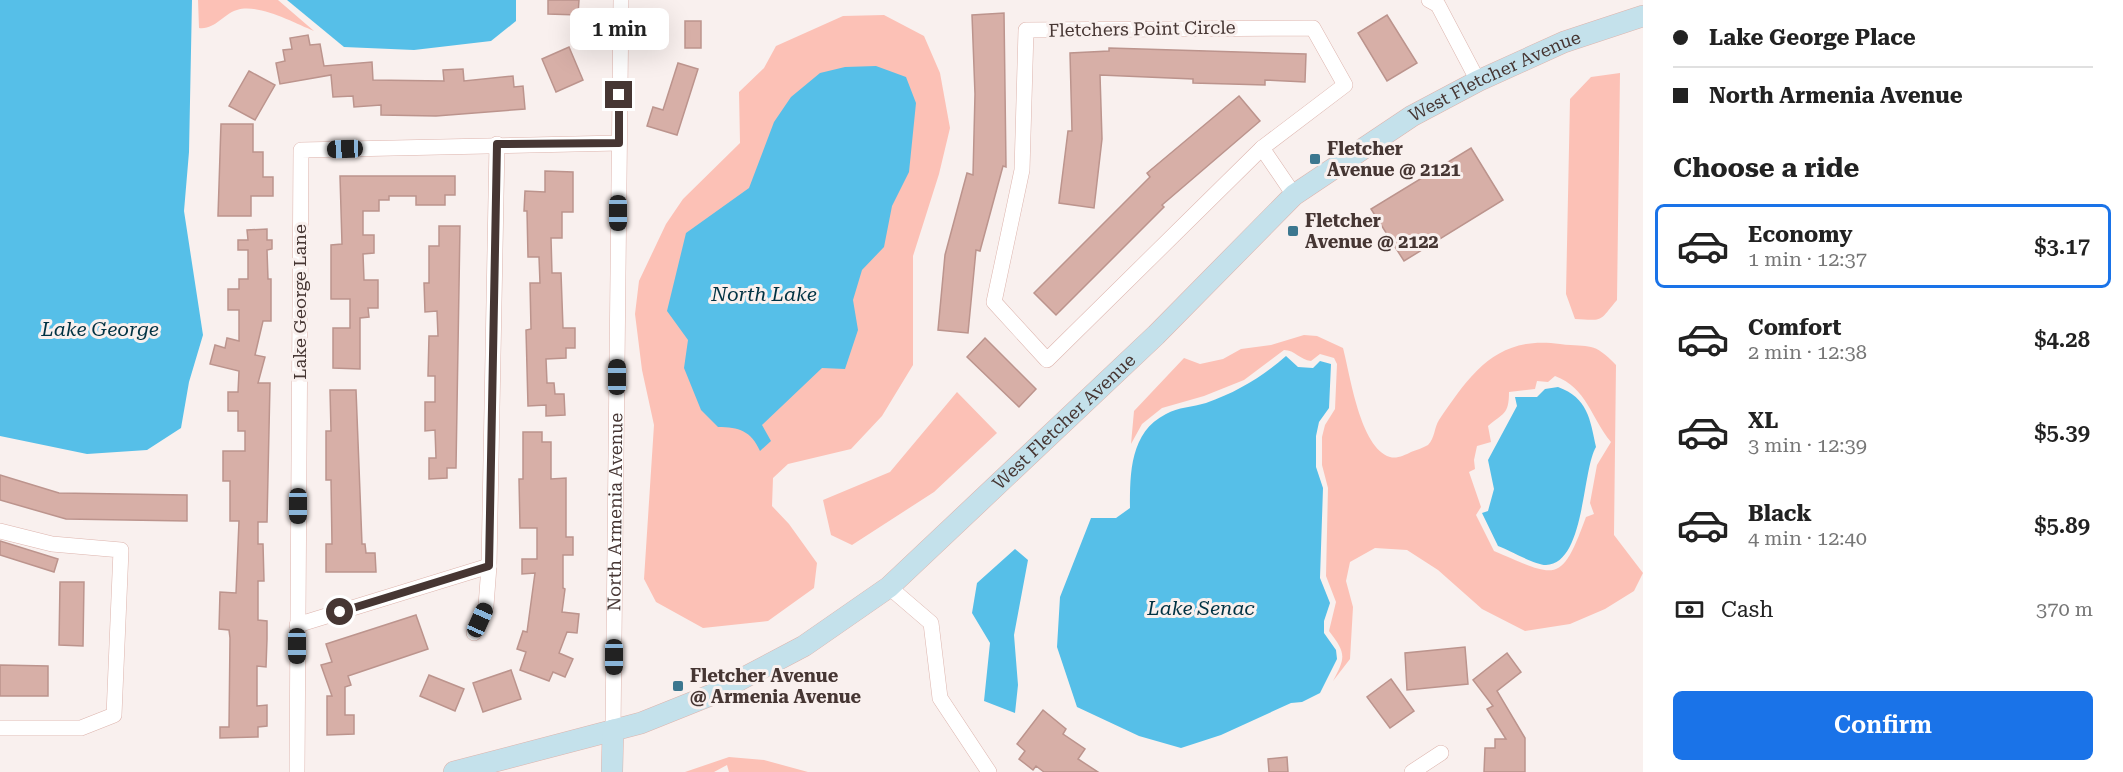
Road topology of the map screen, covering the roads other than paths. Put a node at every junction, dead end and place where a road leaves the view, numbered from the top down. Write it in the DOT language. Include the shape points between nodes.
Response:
graph roads {
  1 [pos="621,0"];
  2 [pos="1437,2"];
  3 [pos="1643,16"];
  4 [pos="1478,81"];
  5 [pos="619,143"];
  6 [pos="497,144"];
  7 [pos="1262,147"];
  8 [pos="1294,195"];
  9 [pos="0,531"];
  10 [pos="489,566"];
  11 [pos="889,587"];
  12 [pos="297,625"];
  13 [pos="474,633"];
  14 [pos="0,728"];
  15 [pos="613,730"];
  16 [pos="1441,753"];
  17 [pos="297,772"];
  18 [pos="454,772"];
  19 [pos="612,772"];
  20 [pos="989,772"];
  21 [pos="1412,772"];
  1 -- 5 [label="street, North Armenia Avenue"];
  2 -- 4 [label="street"];
  3 -- 4 [label="main road, West Fletcher Avenue" via="1564,42"];
  4 -- 8 [label="main road, West Fletcher Avenue" via="1412,116"];
  5 -- 6 [label="street, Lake George Lane"];
  5 -- 15 [label="street, North Armenia Avenue"];
  6 -- 10 [label="street"];
  6 -- 12 [label="street, Lake George Lane" via="301,150"];
  7 -- 7 [label="street, Fletchers Point Circle" via="1345,85 1313,28 1026,30 1022,170 994,302 1047,360"];
  7 -- 8 [label="street"];
  8 -- 11 [label="main road, West Fletcher Avenue" via="1156,335"];
  9 -- 14 [label="street" via="52,544 121,550 114,715 81,728"];
  10 -- 12 [label="street"];
  10 -- 13 [label="street" via="486,606"];
  11 -- 15 [label="main road, West Fletcher Avenue" via="804,646 752,673 701,699"];
  11 -- 20 [label="street" via="931,623 940,698"];
  12 -- 17 [label="street, Lake George Lane"];
  15 -- 18 [label="main road, West Fletcher Avenue"];
  15 -- 19 [label="main road, North Armenia Avenue"];
  16 -- 21 [label="street"];
}
